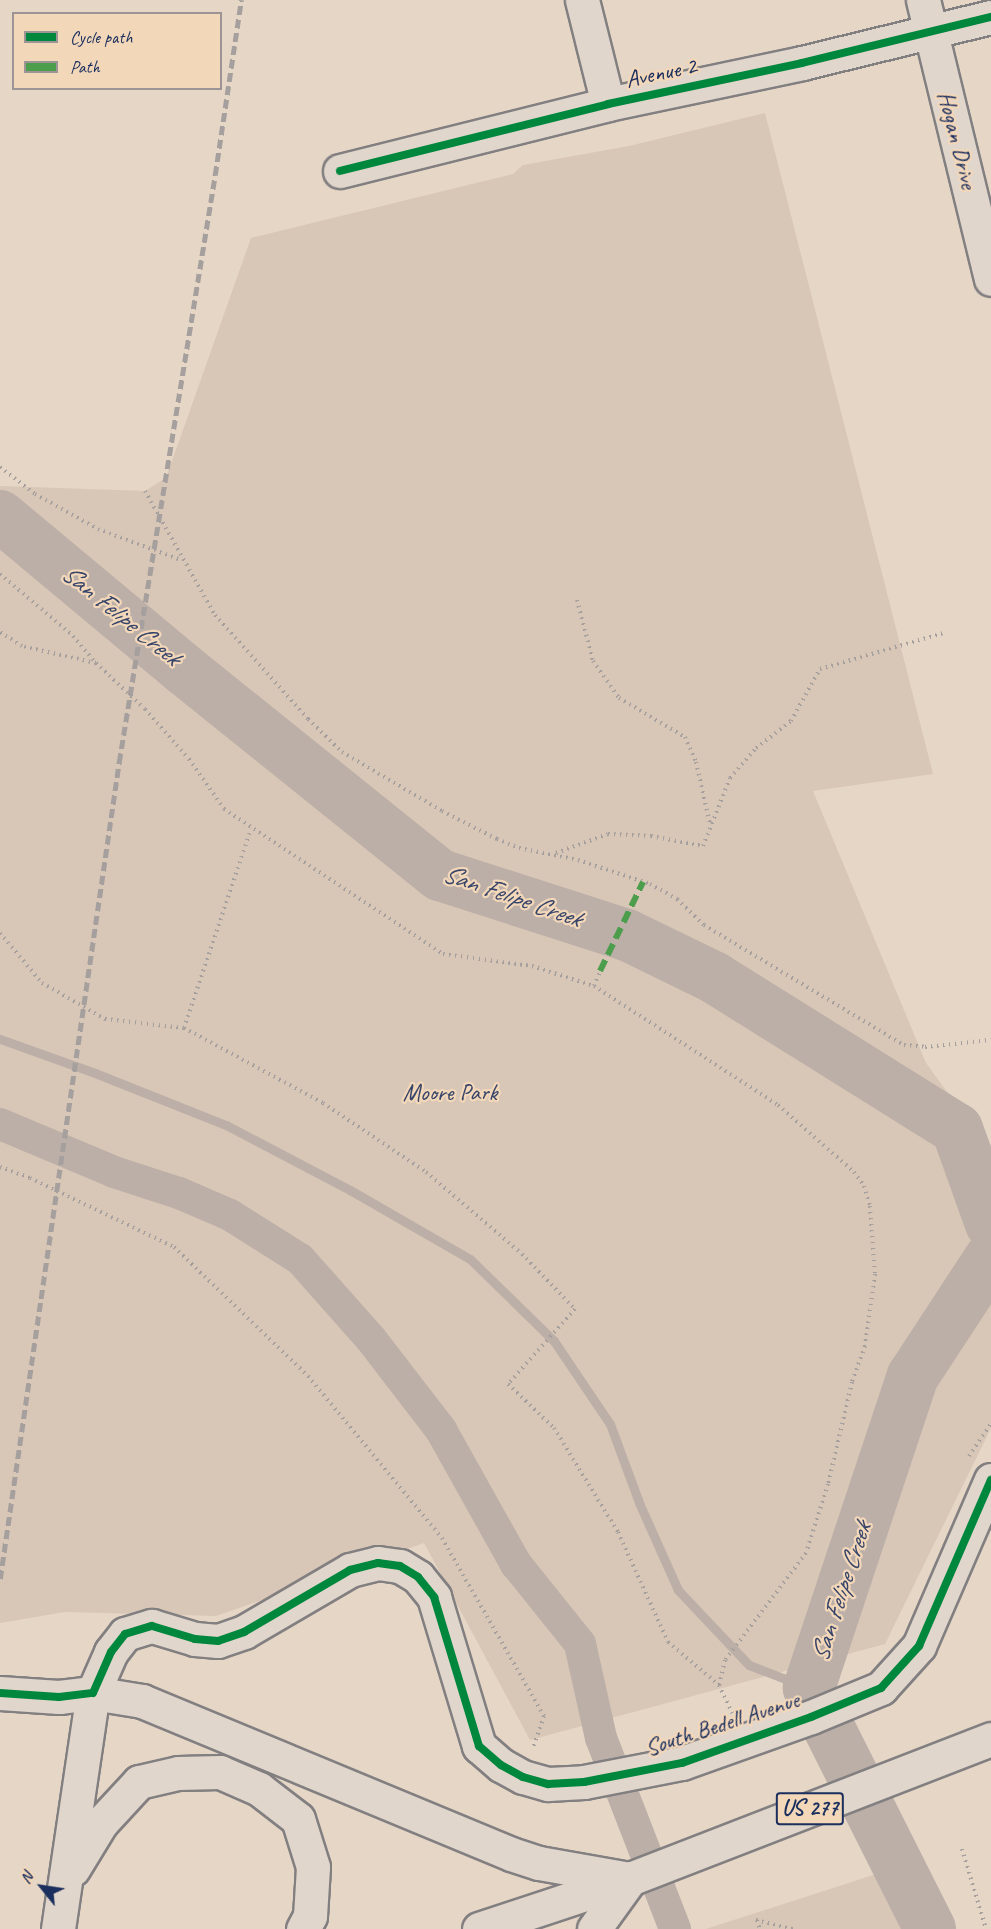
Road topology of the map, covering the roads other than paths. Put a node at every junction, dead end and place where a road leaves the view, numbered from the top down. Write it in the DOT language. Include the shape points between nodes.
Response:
graph roads {
  1 [pos="582,0"];
  2 [pos="923,0"];
  3 [pos="991,17"];
  4 [pos="931,32"];
  5 [pos="608,104"];
  6 [pos="340,171"];
  7 [pos="991,279"];
  8 [pos="991,1480"];
  9 [pos="0,1693"];
  10 [pos="93,1693"];
  11 [pos="991,1739"];
  12 [pos="630,1879"];
  13 [pos="65,1880"];
  14 [pos="58,1929"];
  15 [pos="303,1929"];
  16 [pos="479,1929"];
  17 [pos="594,1929"];
  1 -- 5 [label="street"];
  2 -- 4 [label="street, Hogan Drive"];
  3 -- 4 [label="street, Avenue 2"];
  4 -- 5 [label="street, Avenue 2"];
  4 -- 7 [label="street, Hogan Drive"];
  5 -- 6 [label="street, Avenue 2"];
  8 -- 10 [label="street, South Bedell Avenue" via="919,1646 881,1688 682,1763 584,1782 548,1784 501,1765 479,1746 434,1597 418,1577 400,1566 378,1563 350,1569 244,1632 218,1641 195,1639 152,1626 125,1634 111,1652"];
  9 -- 10 [label="street" via="59,1697"];
  10 -- 12 [label="street" via="142,1701 511,1854 539,1863"];
  10 -- 13 [label="street, South Bedell Avenue"];
  11 -- 12 [label="street, US 277"];
  12 -- 16 [label="street, US 277"];
  12 -- 17 [label="street"];
  13 -- 14 [label="street, South Bedell Avenue"];
  13 -- 15 [label="street" via="101,1823 139,1782 178,1773 220,1772 259,1788 298,1819 313,1867 310,1916"];
}
